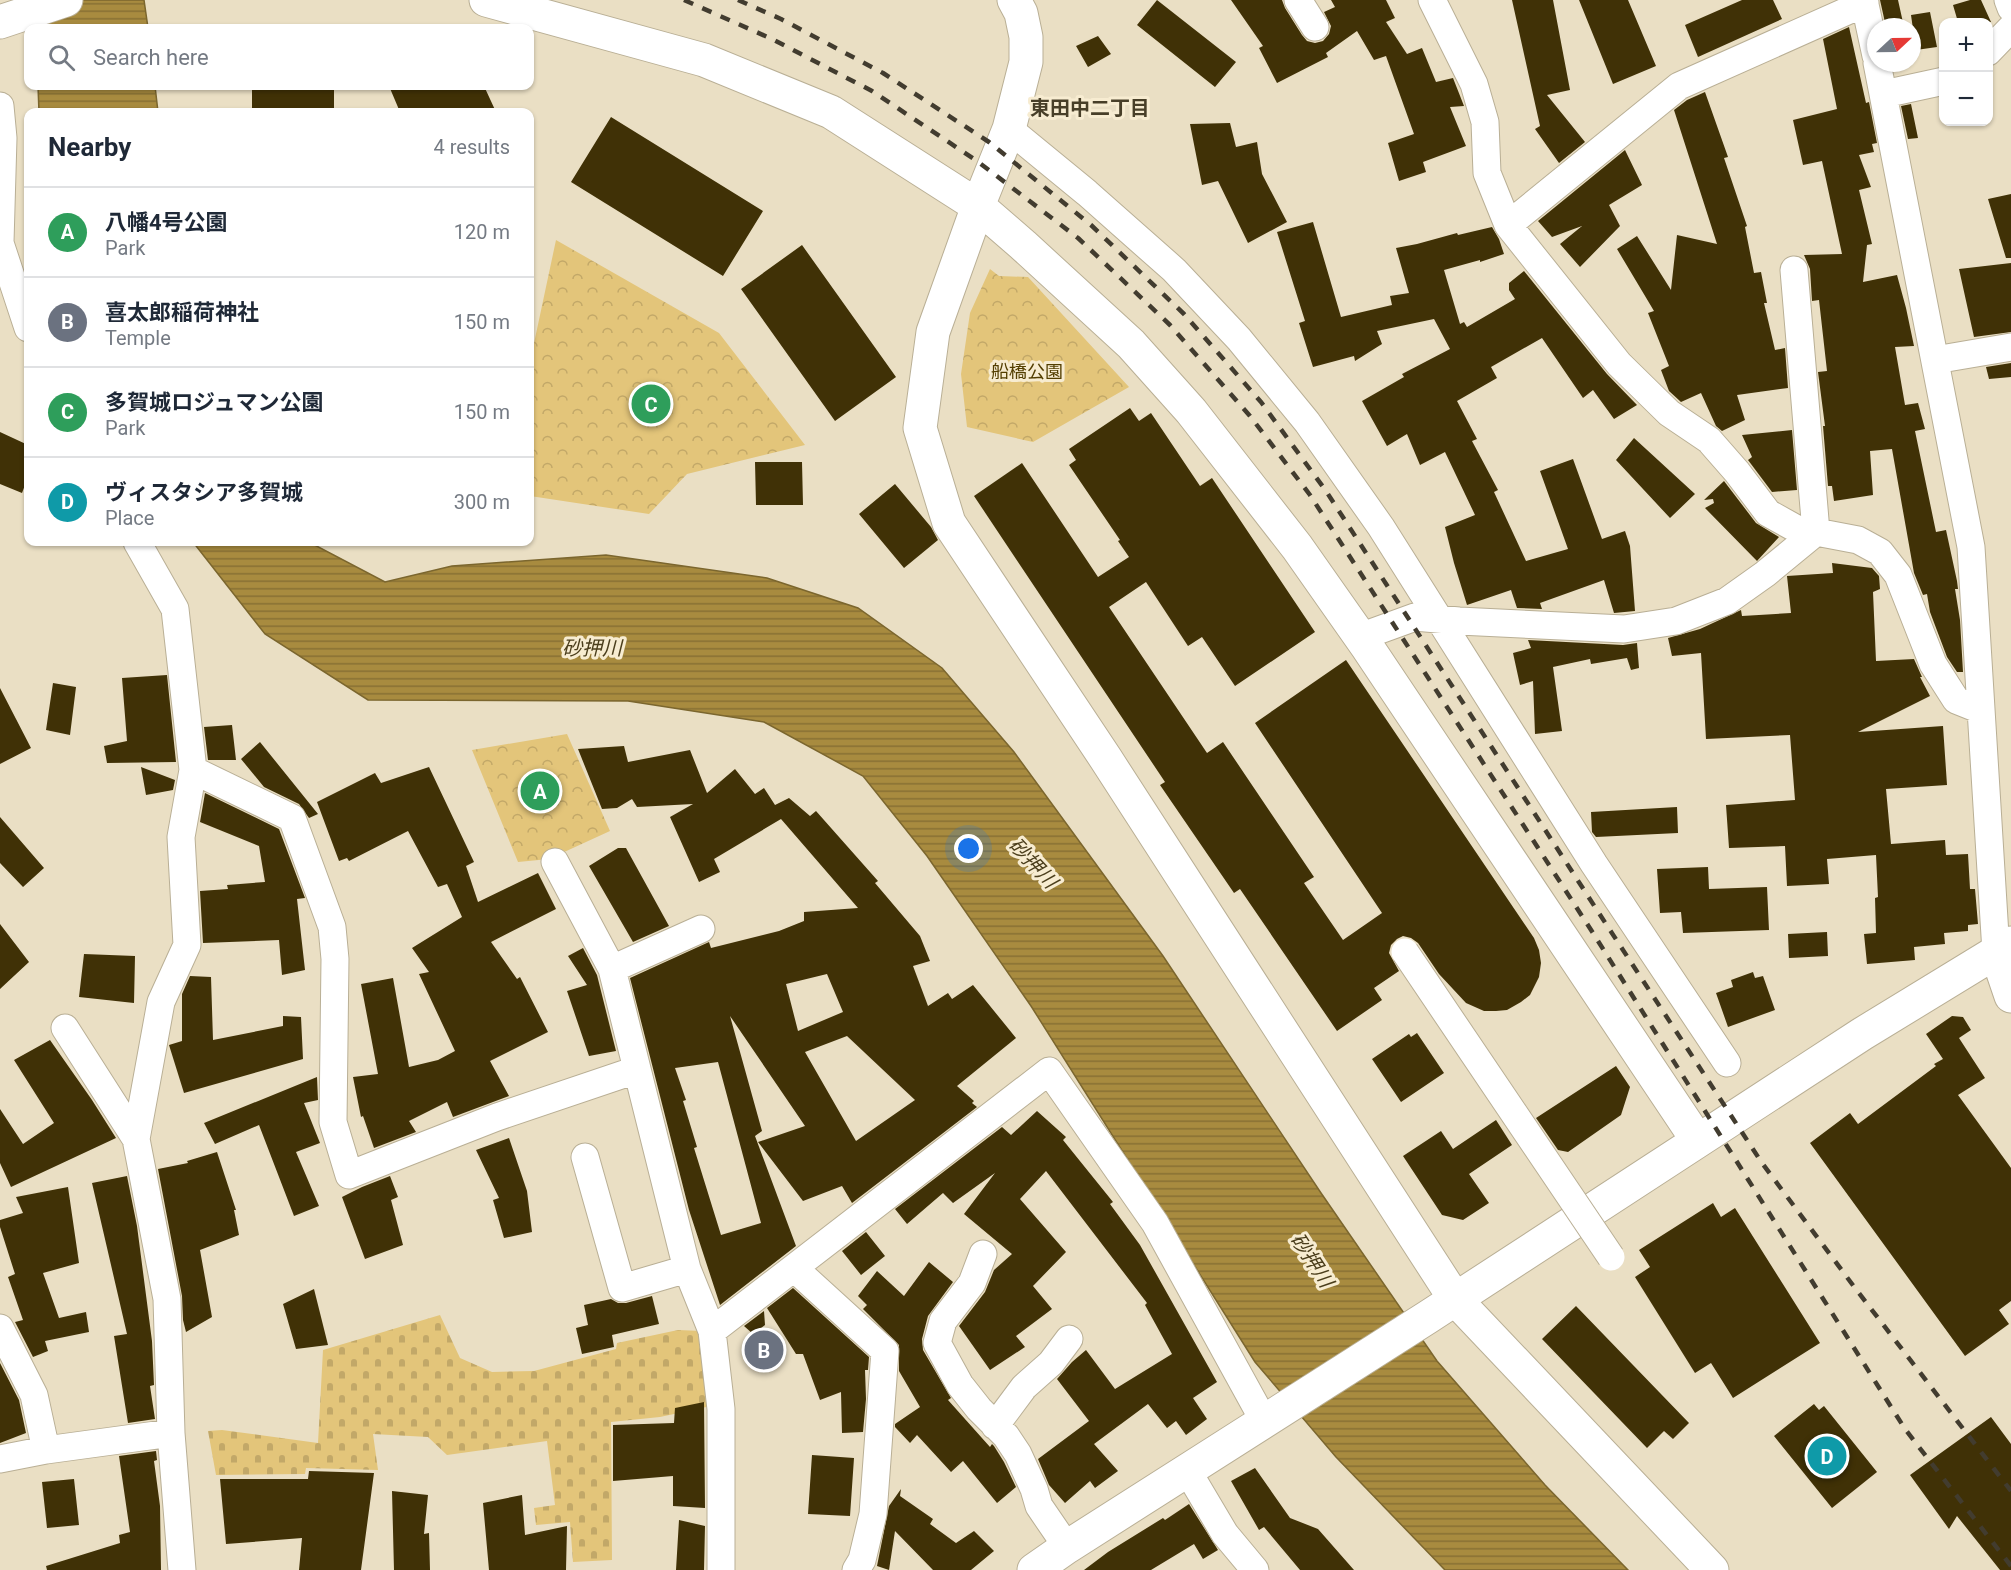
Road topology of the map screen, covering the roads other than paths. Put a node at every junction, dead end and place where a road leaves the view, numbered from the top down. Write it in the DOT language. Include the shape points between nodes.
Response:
graph roads {
  1 [pos="66,0"];
  2 [pos="486,0"];
  3 [pos="1014,0"];
  4 [pos="1298,0"];
  5 [pos="1432,0"];
  6 [pos="2008,0"];
  7 [pos="1865,1"];
  8 [pos="2011,8"];
  9 [pos="11,18"];
  10 [pos="1868,18"];
  11 [pos="1315,27"];
  12 [pos="2011,28"];
  13 [pos="1993,48"];
  14 [pos="1879,72"];
  15 [pos="1939,82"];
  16 [pos="1884,94"];
  17 [pos="0,106"];
  18 [pos="1009,129"];
  19 [pos="978,206"];
  20 [pos="1508,225"];
  21 [pos="0,243"];
  22 [pos="1794,270"];
  23 [pos="24,316"];
  24 [pos="2011,347"];
  25 [pos="1935,360"];
  26 [pos="1816,532"];
  27 [pos="139,546"];
  28 [pos="1438,619"];
  29 [pos="1360,637"];
  30 [pos="1981,710"];
  31 [pos="193,770"];
  32 [pos="555,862"];
  33 [pos="701,929"];
  34 [pos="2004,947"];
  35 [pos="1405,952"];
  36 [pos="612,969"];
  37 [pos="2011,996"];
  38 [pos="65,1028"];
  39 [pos="1727,1063"];
  40 [pos="636,1070"];
  41 [pos="136,1139"];
  42 [pos="1698,1141"];
  43 [pos="585,1157"];
  44 [pos="983,1254"];
  45 [pos="1611,1257"];
  46 [pos="794,1268"];
  47 [pos="687,1269"];
  48 [pos="1455,1299"];
  49 [pos="0,1328"];
  50 [pos="712,1330"];
  51 [pos="1069,1339"];
  52 [pos="1273,1415"];
  53 [pos="995,1426"];
  54 [pos="171,1433"];
  55 [pos="46,1450"];
  56 [pos="0,1459"];
  57 [pos="1187,1470"];
  58 [pos="1066,1546"];
  59 [pos="182,1570"];
  60 [pos="721,1570"];
  61 [pos="856,1570"];
  62 [pos="1034,1570"];
  63 [pos="1255,1570"];
  64 [pos="1712,1570"];
  1 -- 9 [label="street"];
  2 -- 19 [label="street" via="704,60 831,112"];
  3 -- 18 [label="street" via="1026,37 1026,62"];
  4 -- 11 [label="street"];
  5 -- 20 [label="street" via="1474,84 1485,122 1487,173"];
  6 -- 8 [label="street"];
  7 -- 10 [label="street"];
  7 -- 20 [label="street" via="1679,86"];
  12 -- 13 [label="street"];
  14 -- 16 [label="street"];
  15 -- 16 [label="street"];
  16 -- 25 [label="street"];
  17 -- 21 [label="street"];
  18 -- 19 [label="street"];
  18 -- 28 [label="street" via="1174,270 1239,339 1308,422 1381,527"];
  19 -- 29 [label="street" via="1131,345 1191,411 1297,547"];
  19 -- 48 [label="street" via="933,332 920,428 949,524"];
  20 -- 26 [label="street" via="1619,364 1669,413 1709,440 1768,513 1795,528"];
  21 -- 23 [label="street"];
  22 -- 26 [label="street"];
  24 -- 25 [label="street"];
  25 -- 30 [label="street" via="1971,547"];
  26 -- 28 [label="street" via="1727,600 1676,621 1624,629"];
  26 -- 30 [label="street" via="1858,540 1880,552 1898,575 1944,682 1956,700"];
  27 -- 31 [label="street" via="176,609"];
  28 -- 29 [label="street" via="1415,617"];
  28 -- 39 [label="street"];
  29 -- 42 [label="street"];
  30 -- 34 [label="street"];
  31 -- 40 [label="street" via="292,818 332,927 333,1122 349,1175 497,1117"];
  31 -- 41 [label="street" via="181,837 187,945 161,1002"];
  32 -- 36 [label="street"];
  33 -- 36 [label="street"];
  34 -- 37 [label="street"];
  34 -- 42 [label="street"];
  35 -- 45 [label="street, bridge"];
  36 -- 40 [label="street"];
  38 -- 41 [label="street"];
  40 -- 47 [label="street"];
  41 -- 54 [label="street" via="167,1299"];
  42 -- 48 [label="street"];
  43 -- 47 [label="street" via="622,1287"];
  44 -- 53 [label="street" via="972,1283 943,1321 937,1343 960,1385"];
  46 -- 50 [label="street"];
  46 -- 52 [label="street" via="1049,1071 1155,1223"];
  46 -- 61 [label="street" via="885,1351 873,1514"];
  47 -- 50 [label="street"];
  48 -- 52 [label="street"];
  48 -- 64 [label="street"];
  49 -- 55 [label="street" via="34,1395"];
  50 -- 60 [label="street" via="721,1409"];
  51 -- 53 [label="street"];
  52 -- 57 [label="street"];
  53 -- 58 [label="street" via="1018,1454 1039,1506"];
  54 -- 55 [label="street"];
  54 -- 59 [label="street"];
  55 -- 56 [label="street"];
  57 -- 58 [label="street"];
  57 -- 63 [label="street" via="1225,1534"];
  58 -- 62 [label="street"];
}
